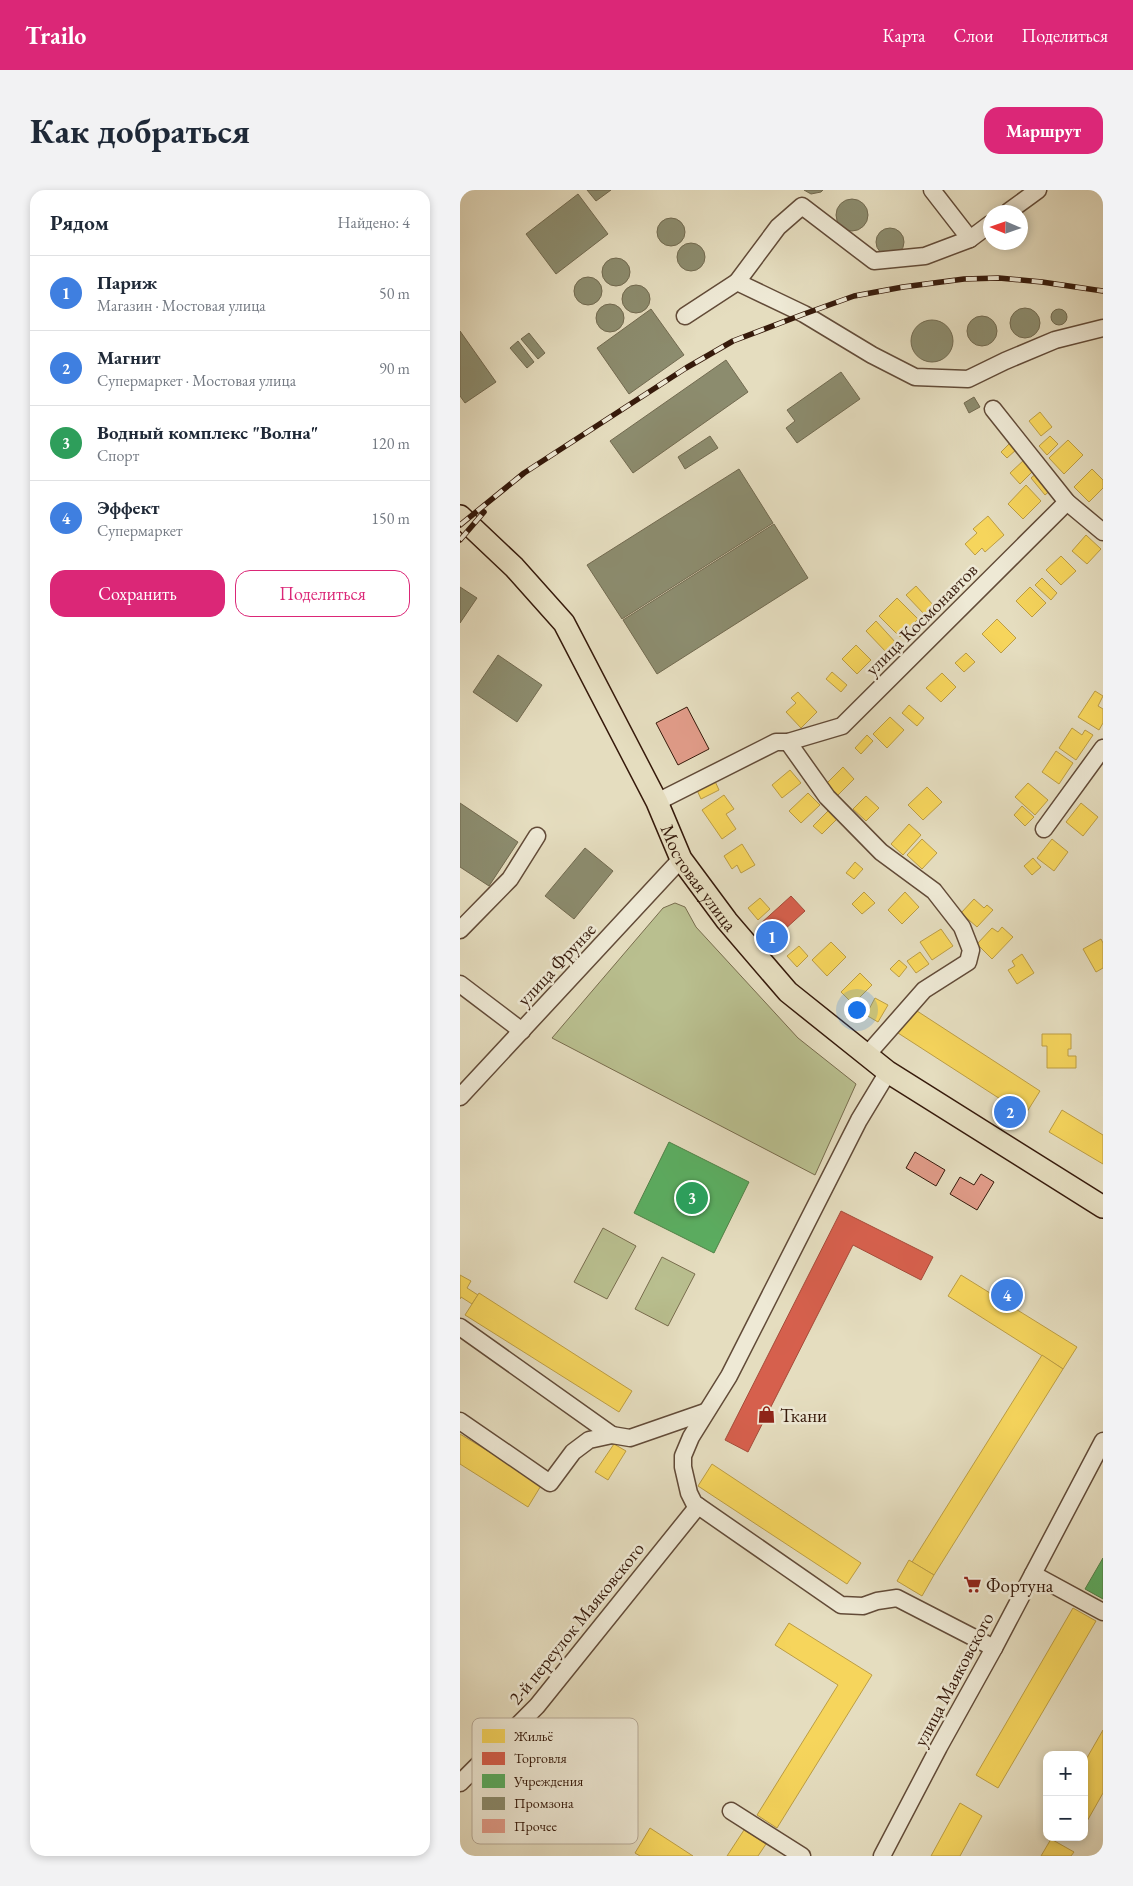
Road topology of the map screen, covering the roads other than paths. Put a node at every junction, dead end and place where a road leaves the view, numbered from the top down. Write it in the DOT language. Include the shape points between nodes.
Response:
graph roads {
  1 [pos="932,190"];
  2 [pos="1038,190"];
  3 [pos="1018,205"];
  4 [pos="983,229"];
  5 [pos="970,239"];
  6 [pos="737,282"];
  7 [pos="685,316"];
  8 [pos="1103,328"];
  9 [pos="993,409"];
  10 [pos="1067,502"];
  11 [pos="460,516"];
  12 [pos="1103,532"];
  13 [pos="788,742"];
  14 [pos="1103,748"];
  15 [pos="657,802"];
  16 [pos="1044,829"];
  17 [pos="537,836"];
  18 [pos="681,859"];
  19 [pos="460,930"];
  20 [pos="460,984"];
  21 [pos="522,1031"];
  22 [pos="866,1056"];
  23 [pos="888,1072"];
  24 [pos="460,1097"];
  25 [pos="1103,1207"];
  26 [pos="460,1327"];
  27 [pos="705,1412"];
  28 [pos="460,1420"];
  29 [pos="612,1434"];
  30 [pos="1103,1441"];
  31 [pos="698,1506"];
  32 [pos="1033,1574"];
  33 [pos="1103,1612"];
  34 [pos="994,1648"];
  35 [pos="525,1718"];
  36 [pos="472,1771"];
  37 [pos="460,1783"];
  38 [pos="731,1811"];
  39 [pos="802,1856"];
  40 [pos="882,1856"];
  1 -- 5 [label="street"];
  2 -- 3 [label="street"];
  4 -- 5 [label="street"];
  5 -- 6 [label="street" via="925,256 874,261 802,206 778,228"];
  6 -- 7 [label="street"];
  6 -- 8 [label="street" via="804,314 872,356 915,377 968,379 1055,340"];
  9 -- 10 [label="street"];
  10 -- 12 [label="street"];
  10 -- 13 [label="street, улица Космонавтов" via="842,726"];
  11 -- 15 [label="main road, Мостовая улица" via="514,567 564,623"];
  13 -- 15 [label="street, улица Космонавтов" via="776,742"];
  13 -- 22 [label="street" via="827,797 881,852 934,891 962,927 971,950 968,962 924,990"];
  14 -- 16 [label="street"];
  15 -- 18 [label="main road, Мостовая улица"];
  17 -- 19 [label="street" via="510,879"];
  18 -- 21 [label="street, улица Фрунзе"];
  18 -- 22 [label="main road, Мостовая улица" via="788,992"];
  20 -- 21 [label="street"];
  21 -- 24 [label="street, улица Фрунзе"];
  22 -- 23 [label="main road, Мостовая улица"];
  23 -- 25 [label="main road, Мостовая улица"];
  23 -- 27 [label="street" via="859,1120 728,1376"];
  26 -- 29 [label="street"];
  27 -- 29 [label="street" via="630,1438"];
  27 -- 31 [label="street" via="683,1456 689,1493"];
  28 -- 29 [label="street" via="550,1483 583,1444"];
  30 -- 32 [label="street, улица Маяковского"];
  31 -- 34 [label="street" via="841,1606 864,1606 897,1598"];
  31 -- 35 [label="street, 2-й переулок Маяковского"];
  32 -- 33 [label="street"];
  32 -- 34 [label="street, улица Маяковского"];
  34 -- 40 [label="street, улица Маяковского"];
  36 -- 37 [label="street, 2-й переулок Маяковского"];
  38 -- 39 [label="street"];
}
